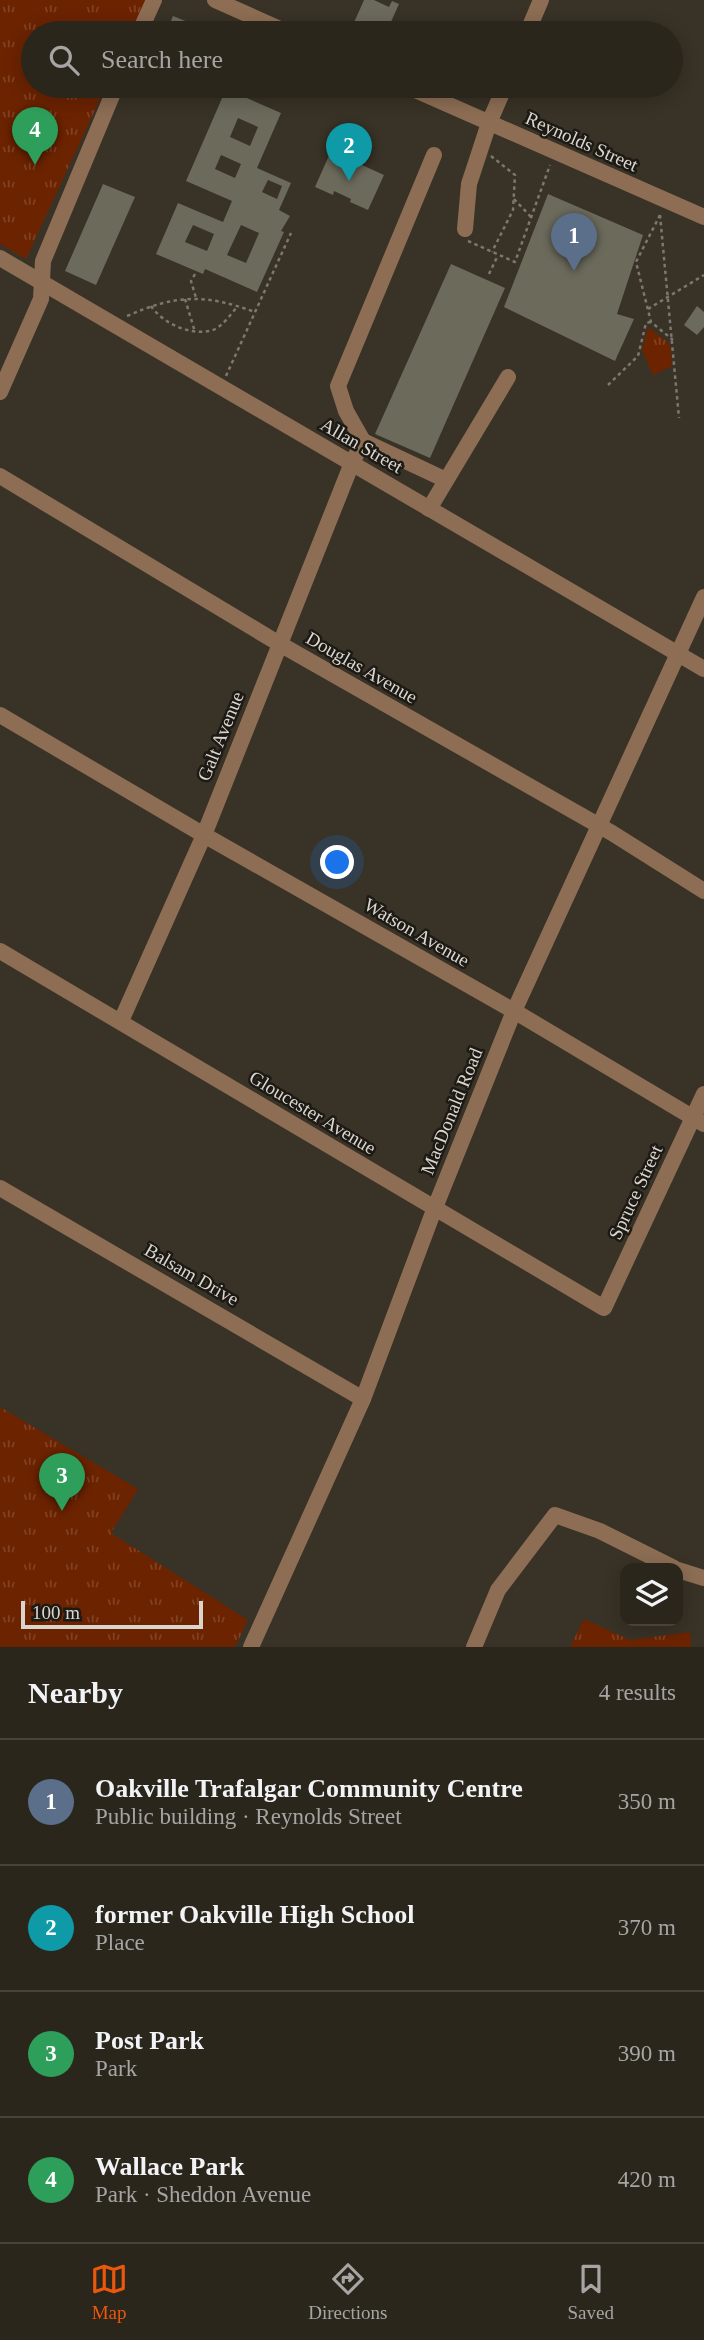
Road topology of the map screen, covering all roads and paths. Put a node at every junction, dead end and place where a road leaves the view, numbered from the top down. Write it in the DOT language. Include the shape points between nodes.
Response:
graph roads {
  1 [pos="154,0"];
  2 [pos="215,0"];
  3 [pos="541,0"];
  4 [pos="249,7"];
  5 [pos="144,21"];
  6 [pos="271,21"];
  7 [pos="532,21"];
  8 [pos="111,98"];
  9 [pos="433,98"];
  10 [pos="500,98"];
  11 [pos="489,123"];
  12 [pos="488,154"];
  13 [pos="434,155"];
  14 [pos="550,165"];
  15 [pos="513,198"];
  16 [pos="704,216"];
  17 [pos="531,217"];
  18 [pos="291,233"];
  19 [pos="464,234"];
  20 [pos="492,252"];
  21 [pos="498,255"];
  22 [pos="0,258"];
  23 [pos="195,274"];
  24 [pos="489,274"];
  25 [pos="704,275"];
  26 [pos="43,283"];
  27 [pos="669,296"];
  28 [pos="196,298"];
  29 [pos="185,299"];
  30 [pos="150,306"];
  31 [pos="238,306"];
  32 [pos="648,309"];
  33 [pos="255,312"];
  34 [pos="111,323"];
  35 [pos="651,323"];
  36 [pos="195,332"];
  37 [pos="673,340"];
  38 [pos="509,377"];
  39 [pos="608,385"];
  40 [pos="221,387"];
  41 [pos="0,392"];
  42 [pos="679,418"];
  43 [pos="363,441"];
  44 [pos="352,463"];
  45 [pos="0,476"];
  46 [pos="446,480"];
  47 [pos="429,509"];
  48 [pos="704,597"];
  49 [pos="278,643"];
  50 [pos="678,653"];
  51 [pos="704,668"];
  52 [pos="0,715"];
  53 [pos="600,827"];
  54 [pos="204,835"];
  55 [pos="704,891"];
  56 [pos="0,951"];
  57 [pos="514,1011"];
  58 [pos="121,1021"];
  59 [pos="704,1094"];
  60 [pos="699,1121"];
  61 [pos="0,1188"];
  62 [pos="433,1210"];
  63 [pos="604,1308"];
  64 [pos="363,1399"];
  65 [pos="664,1563"];
  66 [pos="683,1571"];
  67 [pos="704,1578"];
  68 [pos="251,1647"];
  69 [pos="474,1647"];
  1 -- 5 [label="street"];
  2 -- 4 [label="street"];
  3 -- 7 [label="street"];
  4 -- 6 [label="street"];
  8 -- 26 [label="street" via="44,261"];
  9 -- 11 [label="street, Reynolds Street"];
  10 -- 11 [label="street"];
  11 -- 16 [label="street, Reynolds Street"];
  11 -- 19 [label="street" via="469,184"];
  12 -- 15 [label="path" via="515,175"];
  13 -- 43 [label="street" via="338,386"];
  14 -- 17 [label="path"];
  15 -- 17 [label="path"];
  15 -- 20 [label="path" via="513,210"];
  17 -- 21 [label="path" via="515,262"];
  18 -- 33 [label="path"];
  19 -- 20 [label="path"];
  20 -- 21 [label="path"];
  21 -- 24 [label="path"];
  22 -- 26 [label="street, Allan Street"];
  23 -- 28 [label="path" via="191,281"];
  25 -- 27 [label="path"];
  26 -- 34 [label="street, Allan Street"];
  26 -- 41 [label="street" via="41,299"];
  27 -- 32 [label="path"];
  27 -- 32 [label="path" via="660,215 636,261"];
  27 -- 37 [label="path"];
  28 -- 29 [label="path"];
  28 -- 31 [label="path"];
  29 -- 30 [label="path"];
  29 -- 36 [label="path"];
  30 -- 34 [label="path"];
  30 -- 36 [label="path"];
  31 -- 33 [label="path"];
  31 -- 36 [label="path" via="217,328"];
  32 -- 35 [label="path"];
  33 -- 40 [label="path"];
  34 -- 40 [label="street, Allan Street"];
  35 -- 37 [label="path"];
  35 -- 39 [label="path" via="646,323 638,356"];
  37 -- 42 [label="path"];
  38 -- 46 [label="street"];
  40 -- 44 [label="street, Allan Street"];
  43 -- 44 [label="street, Galt Avenue"];
  43 -- 46 [label="street"];
  44 -- 47 [label="street, Allan Street"];
  44 -- 49 [label="street, Galt Avenue"];
  45 -- 49 [label="street, Douglas Avenue"];
  46 -- 47 [label="street"];
  47 -- 50 [label="street, Allan Street"];
  48 -- 50 [label="street, MacDonald Road"];
  49 -- 53 [label="street, Douglas Avenue"];
  49 -- 54 [label="street, Galt Avenue"];
  50 -- 51 [label="street, Allan Street"];
  50 -- 53 [label="street, MacDonald Road"];
  52 -- 54 [label="street, Watson Avenue"];
  53 -- 55 [label="street, Douglas Avenue"];
  53 -- 57 [label="street, MacDonald Road"];
  54 -- 57 [label="street, Watson Avenue"];
  54 -- 58 [label="street, Galt Avenue"];
  56 -- 58 [label="street, Gloucester Avenue"];
  57 -- 60 [label="street, Watson Avenue"];
  57 -- 62 [label="street, MacDonald Road"];
  58 -- 62 [label="street, Gloucester Avenue"];
  59 -- 60 [label="street, Spruce Street"];
  60 -- 63 [label="street, Spruce Street"];
  61 -- 64 [label="street, Balsam Drive"];
  62 -- 63 [label="street, Gloucester Avenue"];
  62 -- 64 [label="street, MacDonald Road"];
  64 -- 68 [label="street, MacDonald Road"];
  65 -- 69 [label="street" via="555,1515 498,1590"];
  66 -- 67 [label="street"];
}
